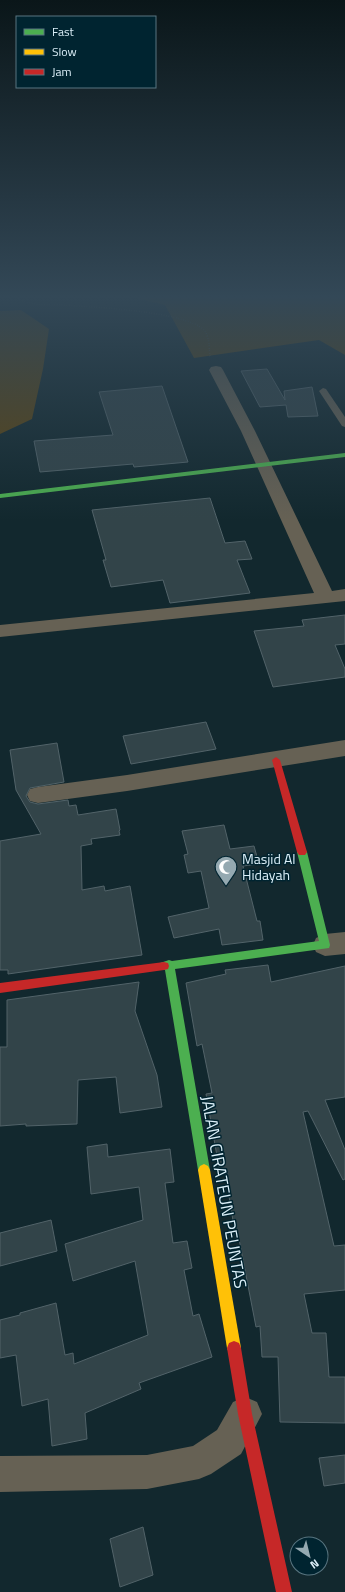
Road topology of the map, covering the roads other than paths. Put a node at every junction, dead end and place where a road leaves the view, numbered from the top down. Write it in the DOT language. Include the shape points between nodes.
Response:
graph roads {
  1 [pos="217,372"];
  2 [pos="323,391"];
  3 [pos="345,424"];
  4 [pos="345,455"];
  5 [pos="264,464"];
  6 [pos="0,496"];
  7 [pos="345,595"];
  8 [pos="326,598"];
  9 [pos="0,631"];
  10 [pos="345,748"];
  11 [pos="276,760"];
  12 [pos="38,795"];
  13 [pos="335,944"];
  14 [pos="169,964"];
  15 [pos="0,988"];
  16 [pos="245,1414"];
  17 [pos="0,1474"];
  18 [pos="284,1592"];
  1 -- 5 [label="street"];
  2 -- 3 [label="lane"];
  4 -- 5 [label="street"];
  5 -- 6 [label="street"];
  5 -- 8 [label="street"];
  7 -- 8 [label="street"];
  8 -- 9 [label="street"];
  10 -- 11 [label="street"];
  11 -- 12 [label="street"];
  11 -- 13 [label="street" via="305,862"];
  13 -- 14 [label="street"];
  14 -- 15 [label="street"];
  14 -- 16 [label="street, JALAN CIRATEUN PEUNTAS"];
  16 -- 17 [label="street" via="229,1442 199,1462 147,1472"];
  16 -- 18 [label="street, JALAN CIRATEUN PEUNTAS"];
}
